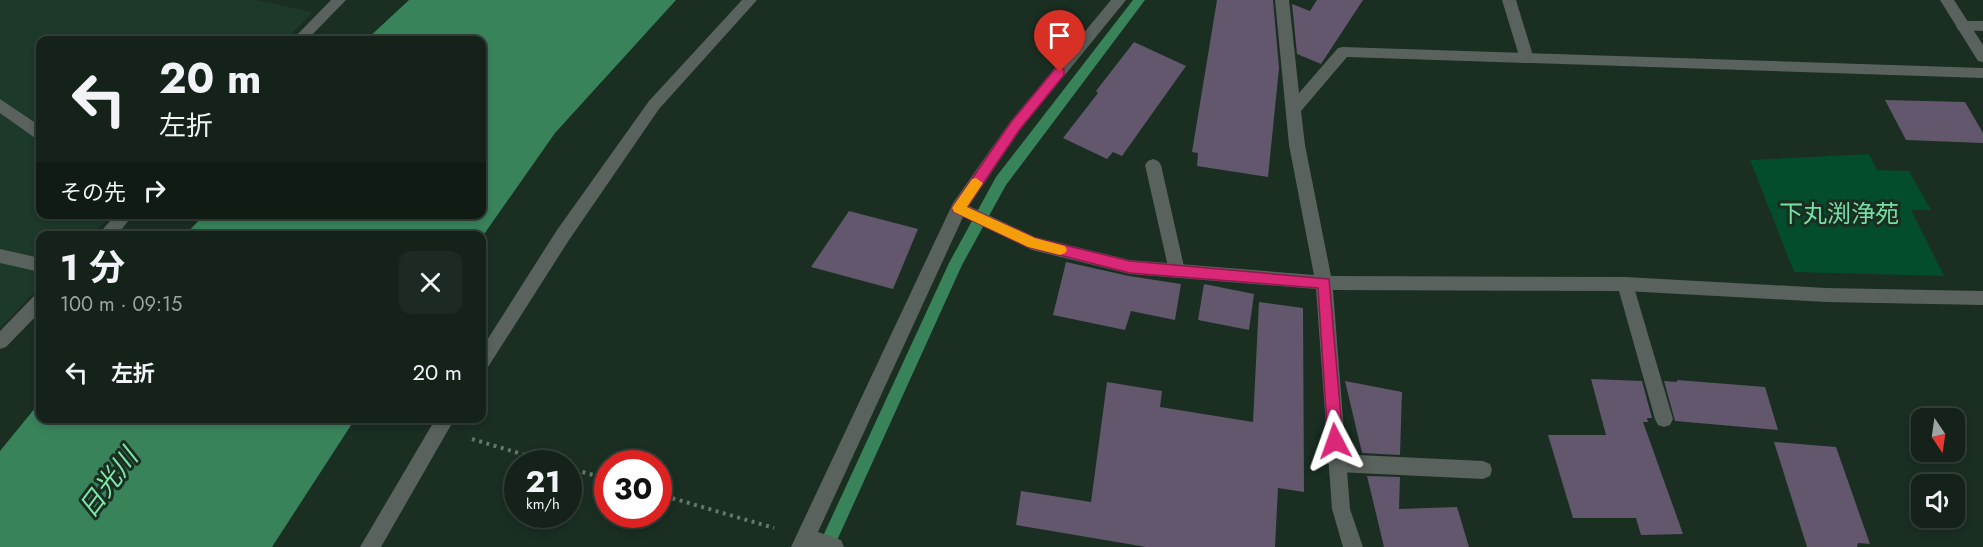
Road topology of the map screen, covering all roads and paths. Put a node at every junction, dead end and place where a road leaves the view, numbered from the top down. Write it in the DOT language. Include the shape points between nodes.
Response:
graph roads {
  1 [pos="339,0"];
  2 [pos="750,0"];
  3 [pos="1119,0"];
  4 [pos="1282,0"];
  5 [pos="1509,0"];
  6 [pos="1947,0"];
  7 [pos="1964,26"];
  8 [pos="1983,26"];
  9 [pos="303,36"];
  10 [pos="1983,57"];
  11 [pos="1527,59"];
  12 [pos="1983,73"];
  13 [pos="0,105"];
  14 [pos="1293,110"];
  15 [pos="36,131"];
  16 [pos="1153,165"];
  17 [pos="963,211"];
  18 [pos="121,219"];
  19 [pos="110,231"];
  20 [pos="0,256"];
  21 [pos="36,265"];
  22 [pos="1177,271"];
  23 [pos="1324,283"];
  24 [pos="1625,284"];
  25 [pos="1983,298"];
  26 [pos="36,305"];
  27 [pos="0,342"];
  28 [pos="486,356"];
  29 [pos="1664,419"];
  30 [pos="443,423"];
  31 [pos="472,439"];
  32 [pos="509,450"];
  33 [pos="1337,463"];
  34 [pos="1483,470"];
  35 [pos="672,498"];
  36 [pos="806,541"];
  37 [pos="370,547"];
  38 [pos="834,547"];
  39 [pos="1353,547"];
  1 -- 9 [label="street"];
  2 -- 28 [label="street" via="654,105"];
  3 -- 17 [label="street" via="1015,126"];
  4 -- 14 [label="street"];
  5 -- 11 [label="street"];
  6 -- 7 [label="street"];
  7 -- 8 [label="street"];
  7 -- 10 [label="street"];
  11 -- 12 [label="street"];
  11 -- 14 [label="street" via="1342,52"];
  13 -- 15 [label="street"];
  14 -- 23 [label="street"];
  16 -- 22 [label="street"];
  17 -- 22 [label="street" via="1043,245 1130,267"];
  17 -- 36 [label="street"];
  18 -- 19 [label="street"];
  20 -- 21 [label="street"];
  22 -- 23 [label="street"];
  23 -- 24 [label="street"];
  23 -- 33 [label="street"];
  24 -- 25 [label="street" via="1826,295"];
  24 -- 29 [label="street"];
  26 -- 27 [label="street"];
  30 -- 37 [label="street"];
  31 -- 32 [label="path"];
  33 -- 34 [label="street"];
  33 -- 39 [label="street" via="1341,509"];
  35 -- 36 [label="path"];
  36 -- 38 [label="street"];
}
